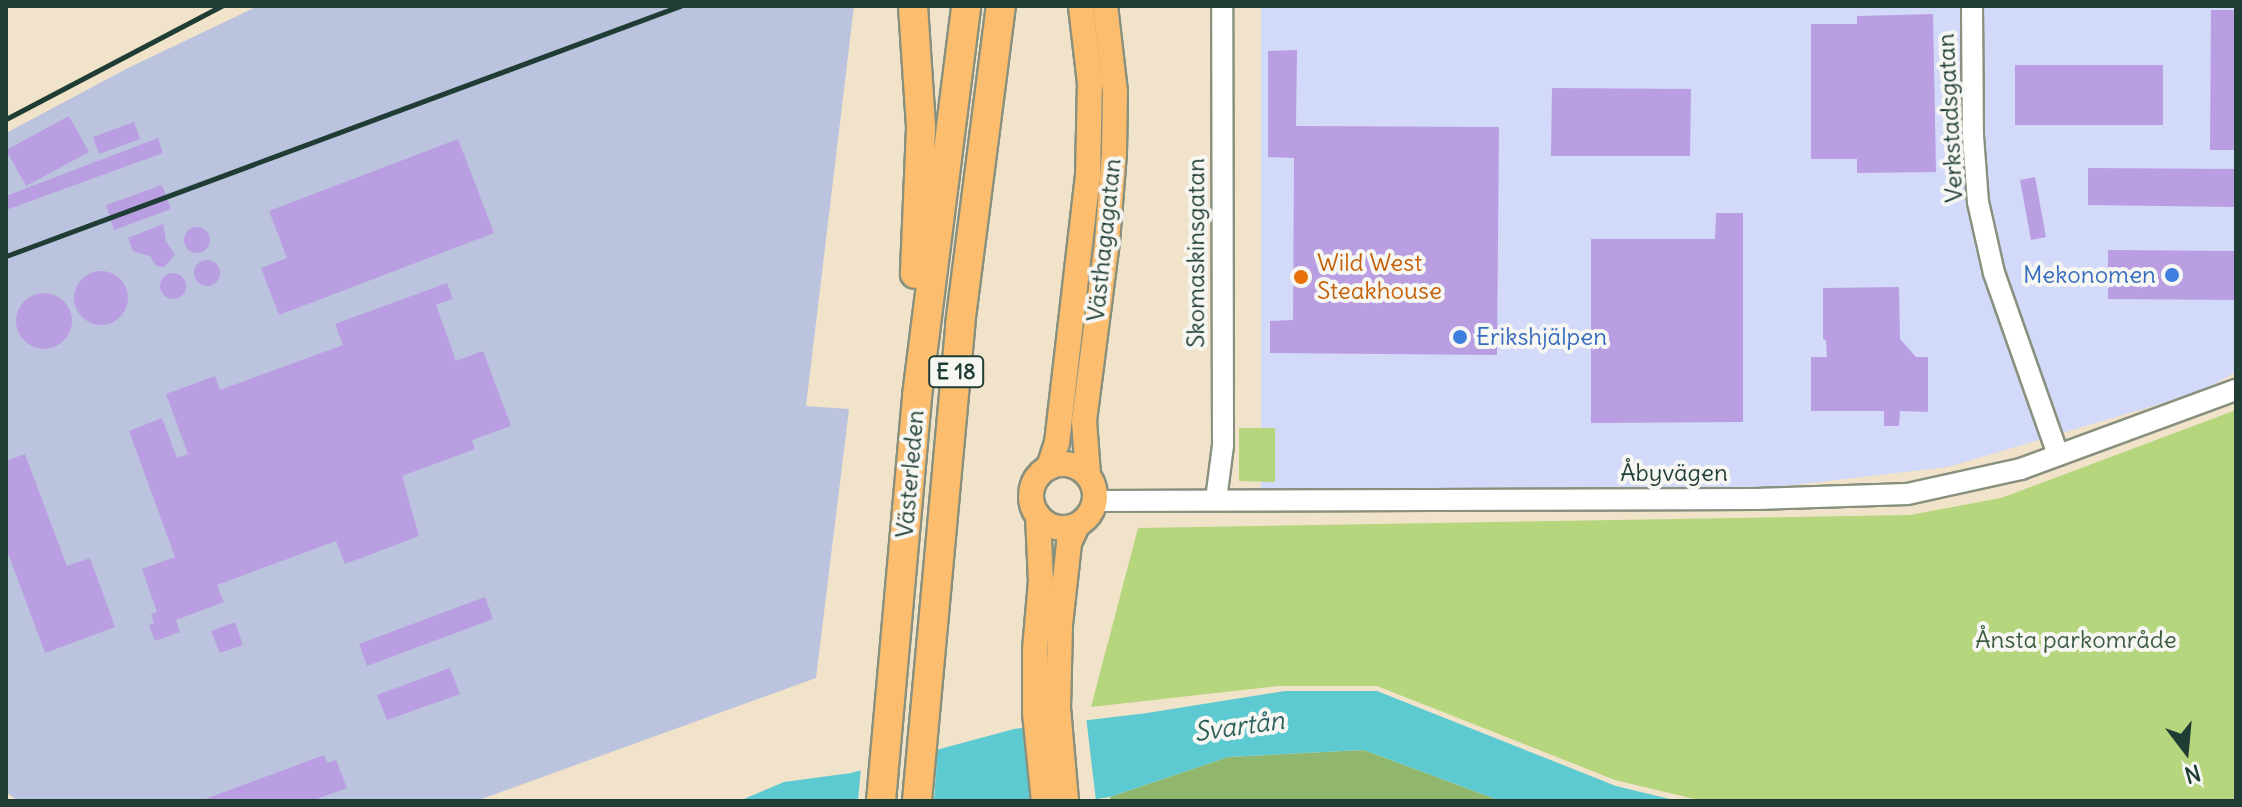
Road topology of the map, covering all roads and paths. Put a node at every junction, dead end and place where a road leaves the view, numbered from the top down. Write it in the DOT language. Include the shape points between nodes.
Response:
graph roads {
  1 [pos="913,6"];
  2 [pos="966,6"];
  3 [pos="1001,6"];
  4 [pos="1081,6"];
  5 [pos="1105,6"];
  6 [pos="1222,6"];
  7 [pos="1972,6"];
  8 [pos="2236,390"];
  9 [pos="917,396"];
  10 [pos="2058,455"];
  11 [pos="1049,467"];
  12 [pos="1088,475"];
  13 [pos="1216,500"];
  14 [pos="1095,501"];
  15 [pos="1038,516"];
  16 [pos="1073,534"];
  17 [pos="1046,710"];
  18 [pos="881,801"];
  19 [pos="917,801"];
  20 [pos="1044,801"];
  21 [pos="1066,801"];
  1 -- 9 [label="highway, E 18" via="921,155 907,373"];
  2 -- 9 [label="highway, Västerleden / E 18"];
  3 -- 19 [label="highway, Västerleden / E 18" via="960,325"];
  4 -- 11 [label="main road, Västhagagatan" via="1090,83 1088,176 1059,427"];
  5 -- 12 [label="main road, Västhagagatan" via="1115,92 1114,153 1084,421"];
  6 -- 13 [label="street, Skomaskinsgatan" via="1223,445"];
  7 -- 10 [label="street, Verkstadsgatan" via="1978,202 1994,273"];
  8 -- 10 [label="street, Åbyvägen"];
  9 -- 18 [label="highway, Västerleden / E 18"];
  10 -- 13 [label="street, Åbyvägen" via="1968,482 1874,497"];
  11 -- 12 [label="main road" via="1068,464"];
  11 -- 15 [label="main road" via="1032,489"];
  12 -- 14 [label="main road"];
  13 -- 14 [label="street, Åbyvägen"];
  14 -- 16 [label="main road"];
  15 -- 16 [label="main road"];
  15 -- 17 [label="main road" via="1041,581 1035,650"];
  16 -- 17 [label="main road"];
  17 -- 20 [label="main road"];
  17 -- 21 [label="main road"];
}
